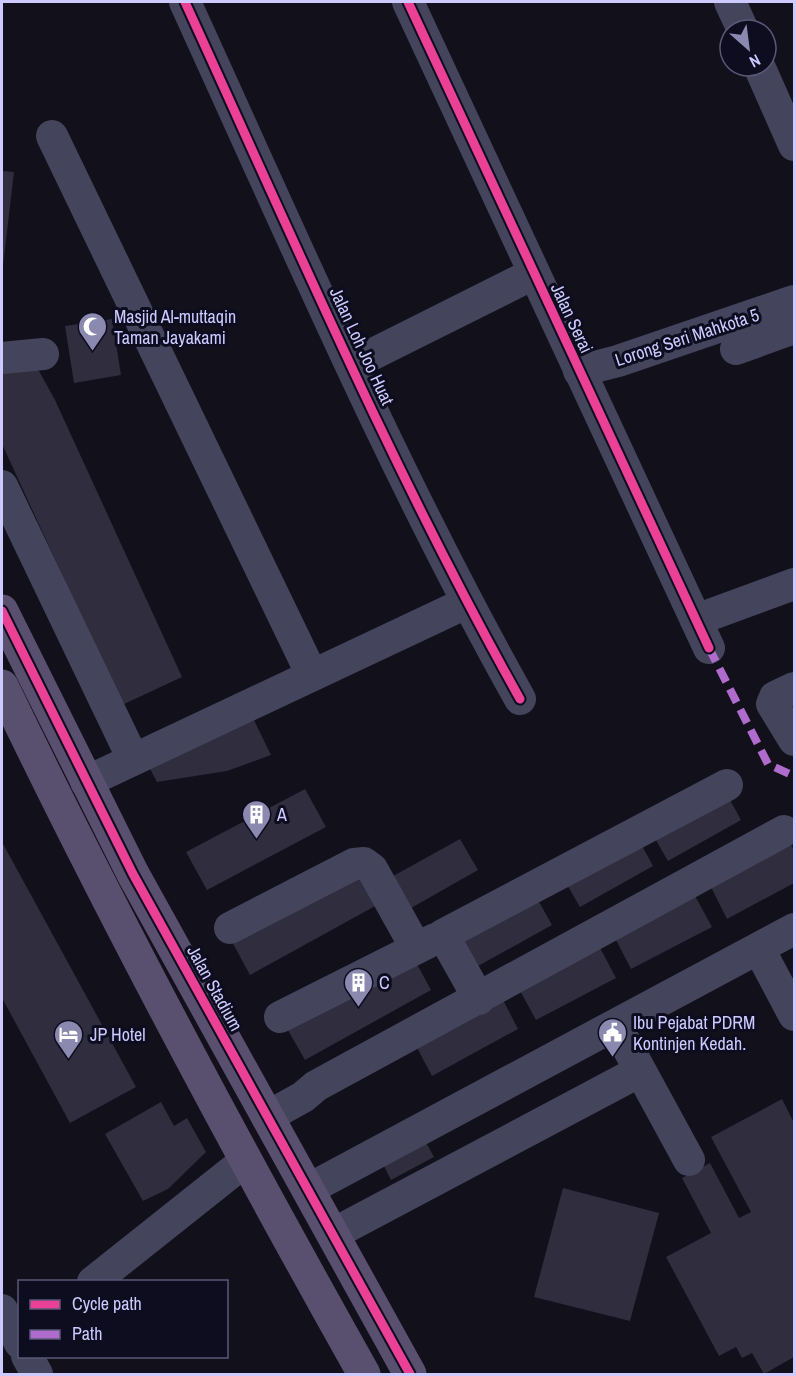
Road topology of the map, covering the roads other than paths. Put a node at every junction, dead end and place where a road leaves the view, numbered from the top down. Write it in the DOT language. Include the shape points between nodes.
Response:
graph roads {
  1 [pos="185,2"];
  2 [pos="408,2"];
  3 [pos="730,2"];
  4 [pos="737,18"];
  5 [pos="764,78"];
  6 [pos="52,136"];
  7 [pos="795,146"];
  8 [pos="533,274"];
  9 [pos="795,301"];
  10 [pos="795,328"];
  11 [pos="736,349"];
  12 [pos="43,354"];
  13 [pos="2,358"];
  14 [pos="351,365"];
  15 [pos="579,370"];
  16 [pos="2,486"];
  17 [pos="795,584"];
  18 [pos="466,603"];
  19 [pos="2,611"];
  20 [pos="312,675"];
  21 [pos="2,686"];
  22 [pos="784,694"];
  23 [pos="520,699"];
  24 [pos="795,740"];
  25 [pos="133,759"];
  26 [pos="86,782"];
  27 [pos="727,785"];
  28 [pos="784,831"];
  29 [pos="230,928"];
  30 [pos="795,929"];
  31 [pos="430,941"];
  32 [pos="759,949"];
  33 [pos="479,999"];
  34 [pos="793,1008"];
  35 [pos="280,1017"];
  36 [pos="616,1026"];
  37 [pos="561,1054"];
  38 [pos="640,1071"];
  39 [pos="584,1099"];
  40 [pos="267,1117"];
  41 [pos="689,1160"];
  42 [pos="244,1162"];
  43 [pos="309,1189"];
  44 [pos="333,1234"];
  45 [pos="94,1280"];
  46 [pos="2,1310"];
  47 [pos="18,1339"];
  48 [pos="28,1358"];
  49 [pos="37,1374"];
  50 [pos="363,1374"];
  51 [pos="410,1374"];
  1 -- 14 [label="street, Jalan Loh Joo Huat"];
  2 -- 8 [label="street, Jalan Serai"];
  3 -- 4 [label="street"];
  5 -- 7 [label="street"];
  6 -- 20 [label="street"];
  8 -- 14 [label="street"];
  8 -- 15 [label="street, Jalan Serai"];
  9 -- 15 [label="street, Lorong Seri Mahkota 5" via="618,361"];
  10 -- 11 [label="street"];
  12 -- 13 [label="street"];
  14 -- 18 [label="street, Jalan Loh Joo Huat"];
  15 -- 17 [label="street, Jalan Serai" via="702,634"];
  16 -- 25 [label="street"];
  18 -- 20 [label="street"];
  18 -- 23 [label="street, Jalan Loh Joo Huat"];
  19 -- 26 [label="main road, Jalan Stadium"];
  20 -- 25 [label="street"];
  21 -- 42 [label="main road" via="63,814"];
  22 -- 24 [label="street" via="774,708"];
  25 -- 26 [label="street"];
  26 -- 40 [label="main road, Jalan Stadium"];
  27 -- 31 [label="street"];
  28 -- 33 [label="street"];
  29 -- 31 [label="street" via="354,864 364,863"];
  30 -- 32 [label="street"];
  31 -- 33 [label="street"];
  31 -- 35 [label="street"];
  32 -- 34 [label="street"];
  32 -- 36 [label="street"];
  33 -- 40 [label="street" via="316,1086"];
  36 -- 37 [label="street"];
  36 -- 38 [label="street"];
  37 -- 39 [label="street"];
  37 -- 43 [label="street"];
  38 -- 39 [label="street"];
  38 -- 41 [label="street"];
  39 -- 44 [label="street"];
  40 -- 43 [label="main road, Jalan Stadium"];
  42 -- 45 [label="street"];
  42 -- 50 [label="main road"];
  43 -- 44 [label="main road, Jalan Stadium"];
  44 -- 51 [label="main road, Jalan Stadium"];
  46 -- 47 [label="street"];
  48 -- 49 [label="street"];
}
